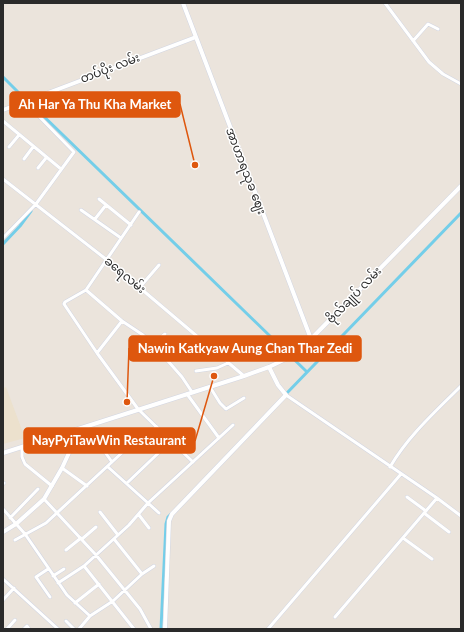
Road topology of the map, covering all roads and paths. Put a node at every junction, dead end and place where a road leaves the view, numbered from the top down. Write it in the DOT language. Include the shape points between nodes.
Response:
graph roads {
  1 [pos="183,3"];
  2 [pos="385,3"];
  3 [pos="438,29"];
  4 [pos="196,37"];
  5 [pos="413,41"];
  6 [pos="461,84"];
  7 [pos="24,102"];
  8 [pos="3,110"];
  9 [pos="3,121"];
  10 [pos="19,135"];
  11 [pos="9,147"];
  12 [pos="33,148"];
  13 [pos="46,158"];
  14 [pos="24,159"];
  15 [pos="38,168"];
  16 [pos="61,169"];
  17 [pos="3,179"];
  18 [pos="461,186"];
  19 [pos="99,199"];
  20 [pos="36,204"];
  21 [pos="106,205"];
  22 [pos="81,210"];
  23 [pos="139,212"];
  24 [pos="95,220"];
  25 [pos="131,225"];
  26 [pos="3,238"];
  27 [pos="121,238"];
  28 [pos="108,260"];
  29 [pos="159,265"];
  30 [pos="140,287"];
  31 [pos="86,290"];
  32 [pos="122,321"];
  33 [pos="165,334"];
  34 [pos="311,339"];
  35 [pos="153,344"];
  36 [pos="97,353"];
  37 [pos="228,363"];
  38 [pos="270,367"];
  39 [pos="196,371"];
  40 [pos="244,376"];
  41 [pos="461,386"];
  42 [pos="210,387"];
  43 [pos="189,393"];
  44 [pos="286,394"];
  45 [pos="244,398"];
  46 [pos="138,409"];
  47 [pos="233,425"];
  48 [pos="87,427"];
  49 [pos="157,427"];
  50 [pos="80,429"];
  51 [pos="218,438"];
  52 [pos="170,441"];
  53 [pos="22,447"];
  54 [pos="3,453"];
  55 [pos="112,462"];
  56 [pos="193,462"];
  57 [pos="108,467"];
  58 [pos="390,467"];
  59 [pos="62,468"];
  60 [pos="401,474"];
  61 [pos="127,483"];
  62 [pos="52,486"];
  63 [pos="87,486"];
  64 [pos="38,489"];
  65 [pos="407,498"];
  66 [pos="437,498"];
  67 [pos="44,499"];
  68 [pos="148,503"];
  69 [pos="3,509"];
  70 [pos="100,512"];
  71 [pos="425,512"];
  72 [pos="58,513"];
  73 [pos="159,513"];
  74 [pos="139,515"];
  75 [pos="461,516"];
  76 [pos="10,518"];
  77 [pos="16,524"];
  78 [pos="96,527"];
  79 [pos="149,528"];
  80 [pos="3,532"];
  81 [pos="448,532"];
  82 [pos="25,534"];
  83 [pos="118,535"];
  84 [pos="82,538"];
  85 [pos="403,538"];
  86 [pos="114,539"];
  87 [pos="15,540"];
  88 [pos="66,550"];
  89 [pos="96,555"];
  90 [pos="432,559"];
  91 [pos="84,566"];
  92 [pos="154,566"];
  93 [pos="58,568"];
  94 [pos="48,569"];
  95 [pos="64,569"];
  96 [pos="60,571"];
  97 [pos="142,574"];
  98 [pos="53,576"];
  99 [pos="3,579"];
  100 [pos="58,583"];
  101 [pos="99,584"];
  102 [pos="14,588"];
  103 [pos="124,590"];
  104 [pos="50,597"];
  105 [pos="3,600"];
  106 [pos="113,601"];
  107 [pos="75,603"];
  108 [pos="90,616"];
  109 [pos="335,617"];
  110 [pos="15,620"];
  111 [pos="66,621"];
  112 [pos="7,629"];
  113 [pos="24,629"];
  114 [pos="29,629"];
  115 [pos="58,629"];
  116 [pos="74,629"];
  117 [pos="79,629"];
  118 [pos="134,629"];
  119 [pos="151,629"];
  120 [pos="165,629"];
  121 [pos="268,629"];
  1 -- 4 [label="street, အာဟာရသုခ ဈေး"];
  2 -- 5 [label="street"];
  3 -- 5 [label="street" via="428,24"];
  4 -- 7 [label="street, တပ်ပိုး လမ်း"];
  4 -- 34 [label="street, အာဟာရသုခ ဈေး"];
  5 -- 6 [label="street" via="429,62"];
  7 -- 8 [label="street, တပ်ပိုး လမ်း"];
  7 -- 16 [label="street" via="74,150"];
  9 -- 10 [label="street"];
  10 -- 11 [label="street"];
  10 -- 12 [label="street"];
  12 -- 13 [label="street"];
  12 -- 14 [label="street"];
  13 -- 15 [label="street"];
  13 -- 16 [label="street"];
  16 -- 20 [label="street"];
  17 -- 20 [label="street, ခရေလမ်း"];
  18 -- 34 [label="street, ဗိုလ်ချုပ် လမ်း"];
  19 -- 21 [label="street"];
  20 -- 26 [label="street"];
  20 -- 28 [label="street, ခရေလမ်း"];
  21 -- 24 [label="street"];
  21 -- 25 [label="street"];
  22 -- 24 [label="street"];
  23 -- 25 [label="street"];
  24 -- 27 [label="street"];
  25 -- 27 [label="street"];
  27 -- 28 [label="street"];
  28 -- 30 [label="street, ခရေလမ်း"];
  28 -- 31 [label="street"];
  29 -- 30 [label="street"];
  30 -- 37 [label="street, ခရေလမ်း"];
  31 -- 32 [label="street"];
  31 -- 36 [label="street" via="64,304"];
  32 -- 35 [label="street"];
  32 -- 36 [label="street"];
  33 -- 35 [label="street"];
  34 -- 38 [label="street, ဗိုလ်ချုပ် လမ်း" via="294,355"];
  35 -- 43 [label="street" via="182,377"];
  36 -- 46 [label="street"];
  37 -- 39 [label="street" via="218,368"];
  37 -- 40 [label="street, ခရေလမ်း"];
  38 -- 40 [label="street, ဗိုလ်ချုပ် လမ်း"];
  38 -- 44 [label="street" via="278,385"];
  40 -- 42 [label="street, ဗိုလ်ချုပ် လမ်း"];
  41 -- 58 [label="street" via="424,424"];
  42 -- 43 [label="street, ဗိုလ်ချုပ် လမ်း"];
  42 -- 45 [label="street" via="226,409"];
  43 -- 46 [label="street, ဗိုလ်ချုပ် လမ်း"];
  43 -- 51 [label="street"];
  44 -- 58 [label="street"];
  44 -- 120 [label="street" via="172,514 169,521"];
  46 -- 48 [label="street, ဗိုလ်ချုပ် လမ်း"];
  46 -- 49 [label="street"];
  47 -- 51 [label="street"];
  48 -- 50 [label="street, ဗိုလ်ချုပ် လမ်း"];
  48 -- 55 [label="street"];
  49 -- 52 [label="street"];
  49 -- 55 [label="street"];
  50 -- 53 [label="street, ဗိုလ်ချုပ် လမ်း"];
  50 -- 59 [label="street"];
  51 -- 56 [label="street"];
  52 -- 56 [label="street"];
  52 -- 61 [label="street"];
  53 -- 54 [label="street, ဗိုလ်ချုပ် လမ်း"];
  53 -- 62 [label="street" via="25,464"];
  55 -- 57 [label="street"];
  56 -- 68 [label="street"];
  57 -- 61 [label="street"];
  57 -- 63 [label="street"];
  58 -- 60 [label="street"];
  59 -- 62 [label="street"];
  59 -- 63 [label="street"];
  60 -- 66 [label="street"];
  60 -- 121 [label="street"];
  61 -- 68 [label="street"];
  62 -- 67 [label="street"];
  63 -- 72 [label="street"];
  64 -- 76 [label="street"];
  65 -- 71 [label="street"];
  66 -- 71 [label="street"];
  66 -- 75 [label="street"];
  67 -- 72 [label="street"];
  67 -- 77 [label="street"];
  68 -- 73 [label="street"];
  68 -- 74 [label="street"];
  69 -- 76 [label="street"];
  70 -- 83 [label="street"];
  71 -- 81 [label="street"];
  71 -- 85 [label="street"];
  72 -- 82 [label="street"];
  72 -- 84 [label="street"];
  74 -- 79 [label="street"];
  74 -- 83 [label="street"];
  76 -- 77 [label="street"];
  77 -- 80 [label="street"];
  77 -- 82 [label="street"];
  78 -- 84 [label="street"];
  82 -- 87 [label="street"];
  82 -- 94 [label="street"];
  83 -- 86 [label="street"];
  84 -- 88 [label="street"];
  84 -- 89 [label="street"];
  85 -- 90 [label="street"];
  85 -- 109 [label="street"];
  86 -- 89 [label="street"];
  86 -- 97 [label="street"];
  89 -- 91 [label="street"];
  89 -- 103 [label="street"];
  91 -- 100 [label="street"];
  91 -- 101 [label="street"];
  92 -- 97 [label="street"];
  93 -- 96 [label="street"];
  94 -- 98 [label="street"];
  94 -- 104 [label="street" via="36,577"];
  95 -- 96 [label="street"];
  96 -- 98 [label="street"];
  97 -- 103 [label="street"];
  98 -- 100 [label="street"];
  99 -- 102 [label="street"];
  100 -- 107 [label="street"];
  101 -- 106 [label="street"];
  101 -- 107 [label="street"];
  102 -- 105 [label="street"];
  102 -- 115 [label="street"];
  103 -- 106 [label="street"];
  103 -- 119 [label="street" via="140,609"];
  106 -- 108 [label="street"];
  106 -- 118 [label="street"];
  107 -- 108 [label="street"];
  108 -- 117 [label="street"];
  110 -- 112 [label="street"];
  111 -- 116 [label="street"];
  113 -- 114 [label="street" via="27,626"];
}
